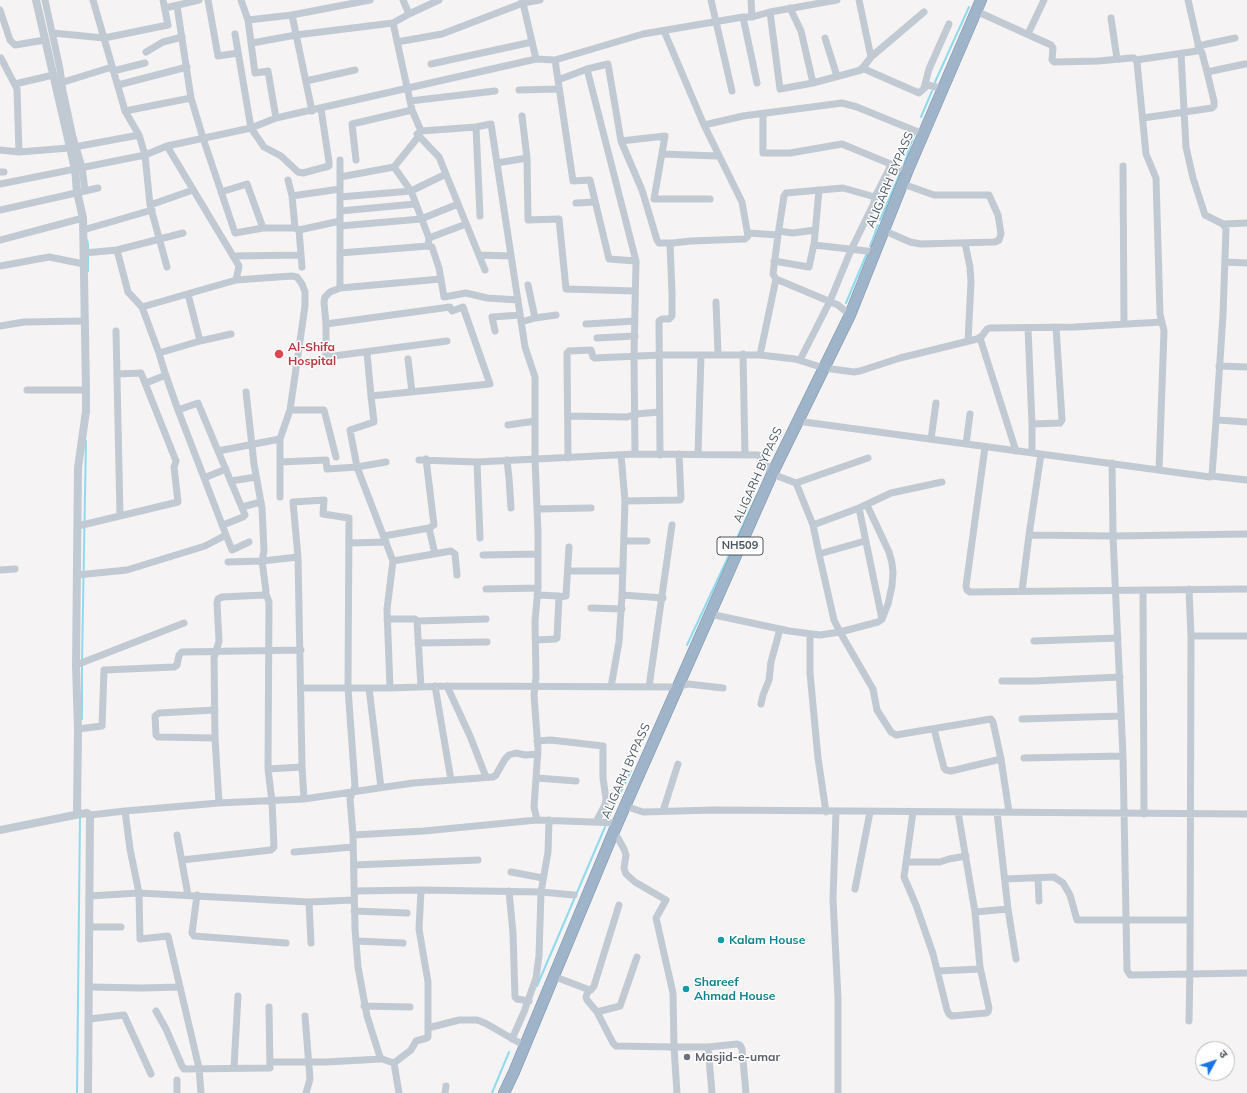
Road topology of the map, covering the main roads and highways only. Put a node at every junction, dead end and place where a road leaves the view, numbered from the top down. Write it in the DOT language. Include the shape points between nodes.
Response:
graph roads {
  1 [pos="981,0"];
  2 [pos="504,1093"];
  1 -- 2 [label="highway, ALIGARH BYPASS / NH509" via="907,172 850,314 772,474 625,806"];
}
